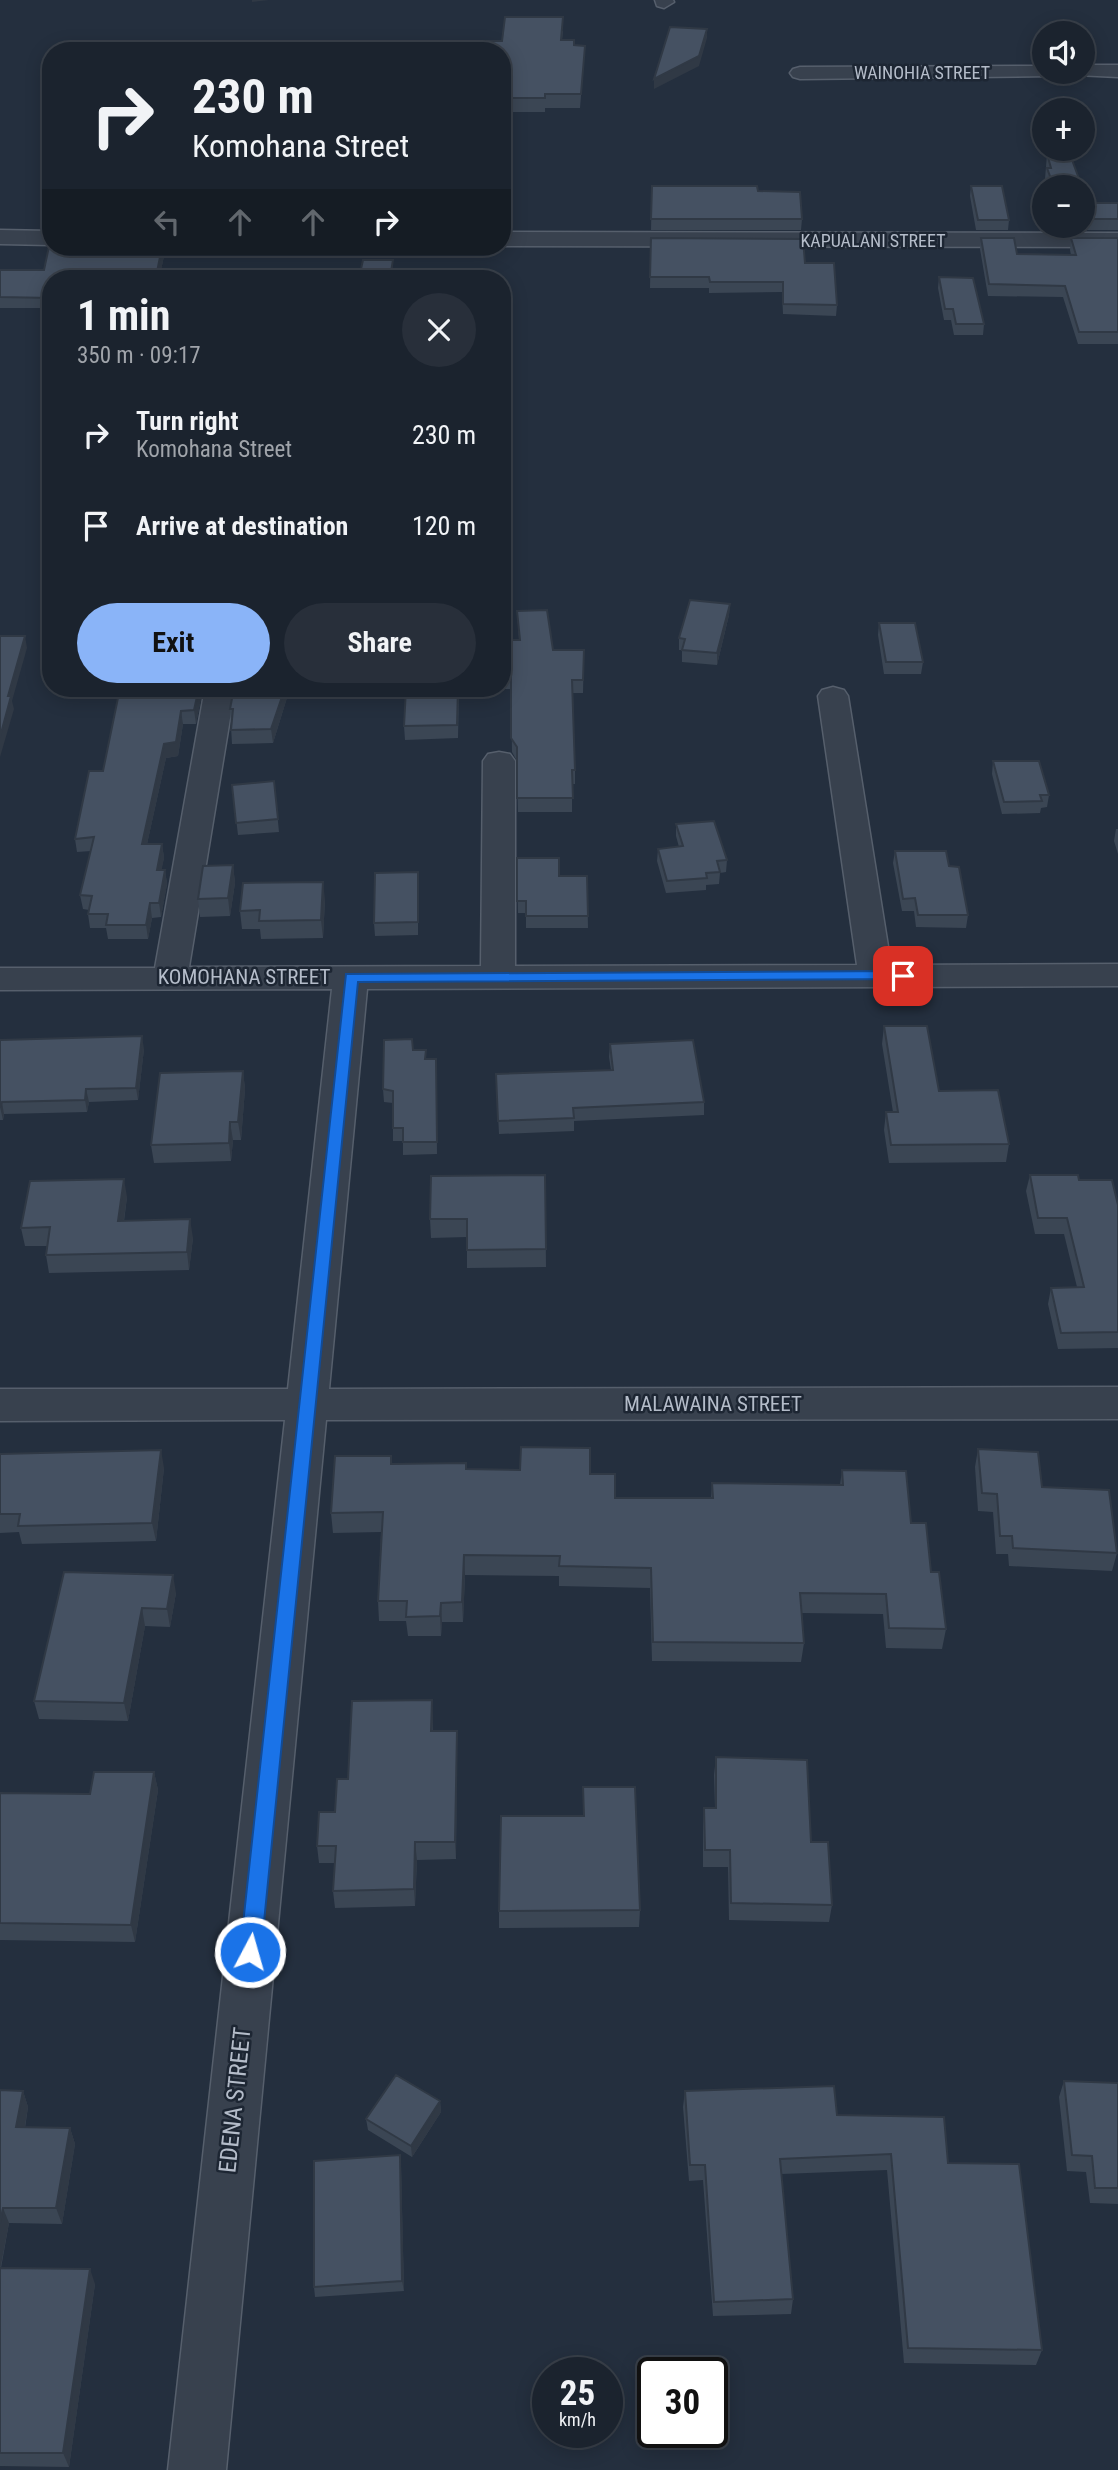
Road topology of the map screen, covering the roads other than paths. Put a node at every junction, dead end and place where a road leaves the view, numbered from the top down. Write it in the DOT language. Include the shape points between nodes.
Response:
graph roads {
  1 [pos="1095,71"];
  2 [pos="1118,71"];
  3 [pos="1032,72"];
  4 [pos="800,73"];
  5 [pos="0,237"];
  6 [pos="42,238"];
  7 [pos="511,239"];
  8 [pos="1118,240"];
  9 [pos="833,696"];
  10 [pos="217,697"];
  11 [pos="499,761"];
  12 [pos="1118,975"];
  13 [pos="876,976"];
  14 [pos="351,977"];
  15 [pos="498,977"];
  16 [pos="170,978"];
  17 [pos="0,979"];
  18 [pos="1118,1403"];
  19 [pos="0,1405"];
  20 [pos="307,1405"];
  21 [pos="197,2470"];
  1 -- 2 [label="street"];
  3 -- 4 [label="street, WAINOHIA STREET"];
  5 -- 6 [label="street"];
  7 -- 8 [label="street, KAPUALANI STREET"];
  9 -- 13 [label="street"];
  10 -- 16 [label="street"];
  11 -- 15 [label="street"];
  12 -- 13 [label="street, KOMOHANA STREET"];
  13 -- 15 [label="street, KOMOHANA STREET"];
  14 -- 15 [label="street, KOMOHANA STREET"];
  14 -- 16 [label="street, KOMOHANA STREET"];
  14 -- 20 [label="street, EDENA STREET"];
  16 -- 17 [label="street, KOMOHANA STREET"];
  18 -- 20 [label="street, MALAWAINA STREET"];
  19 -- 20 [label="street, MALAWAINA STREET"];
  20 -- 21 [label="street, EDENA STREET"];
}
